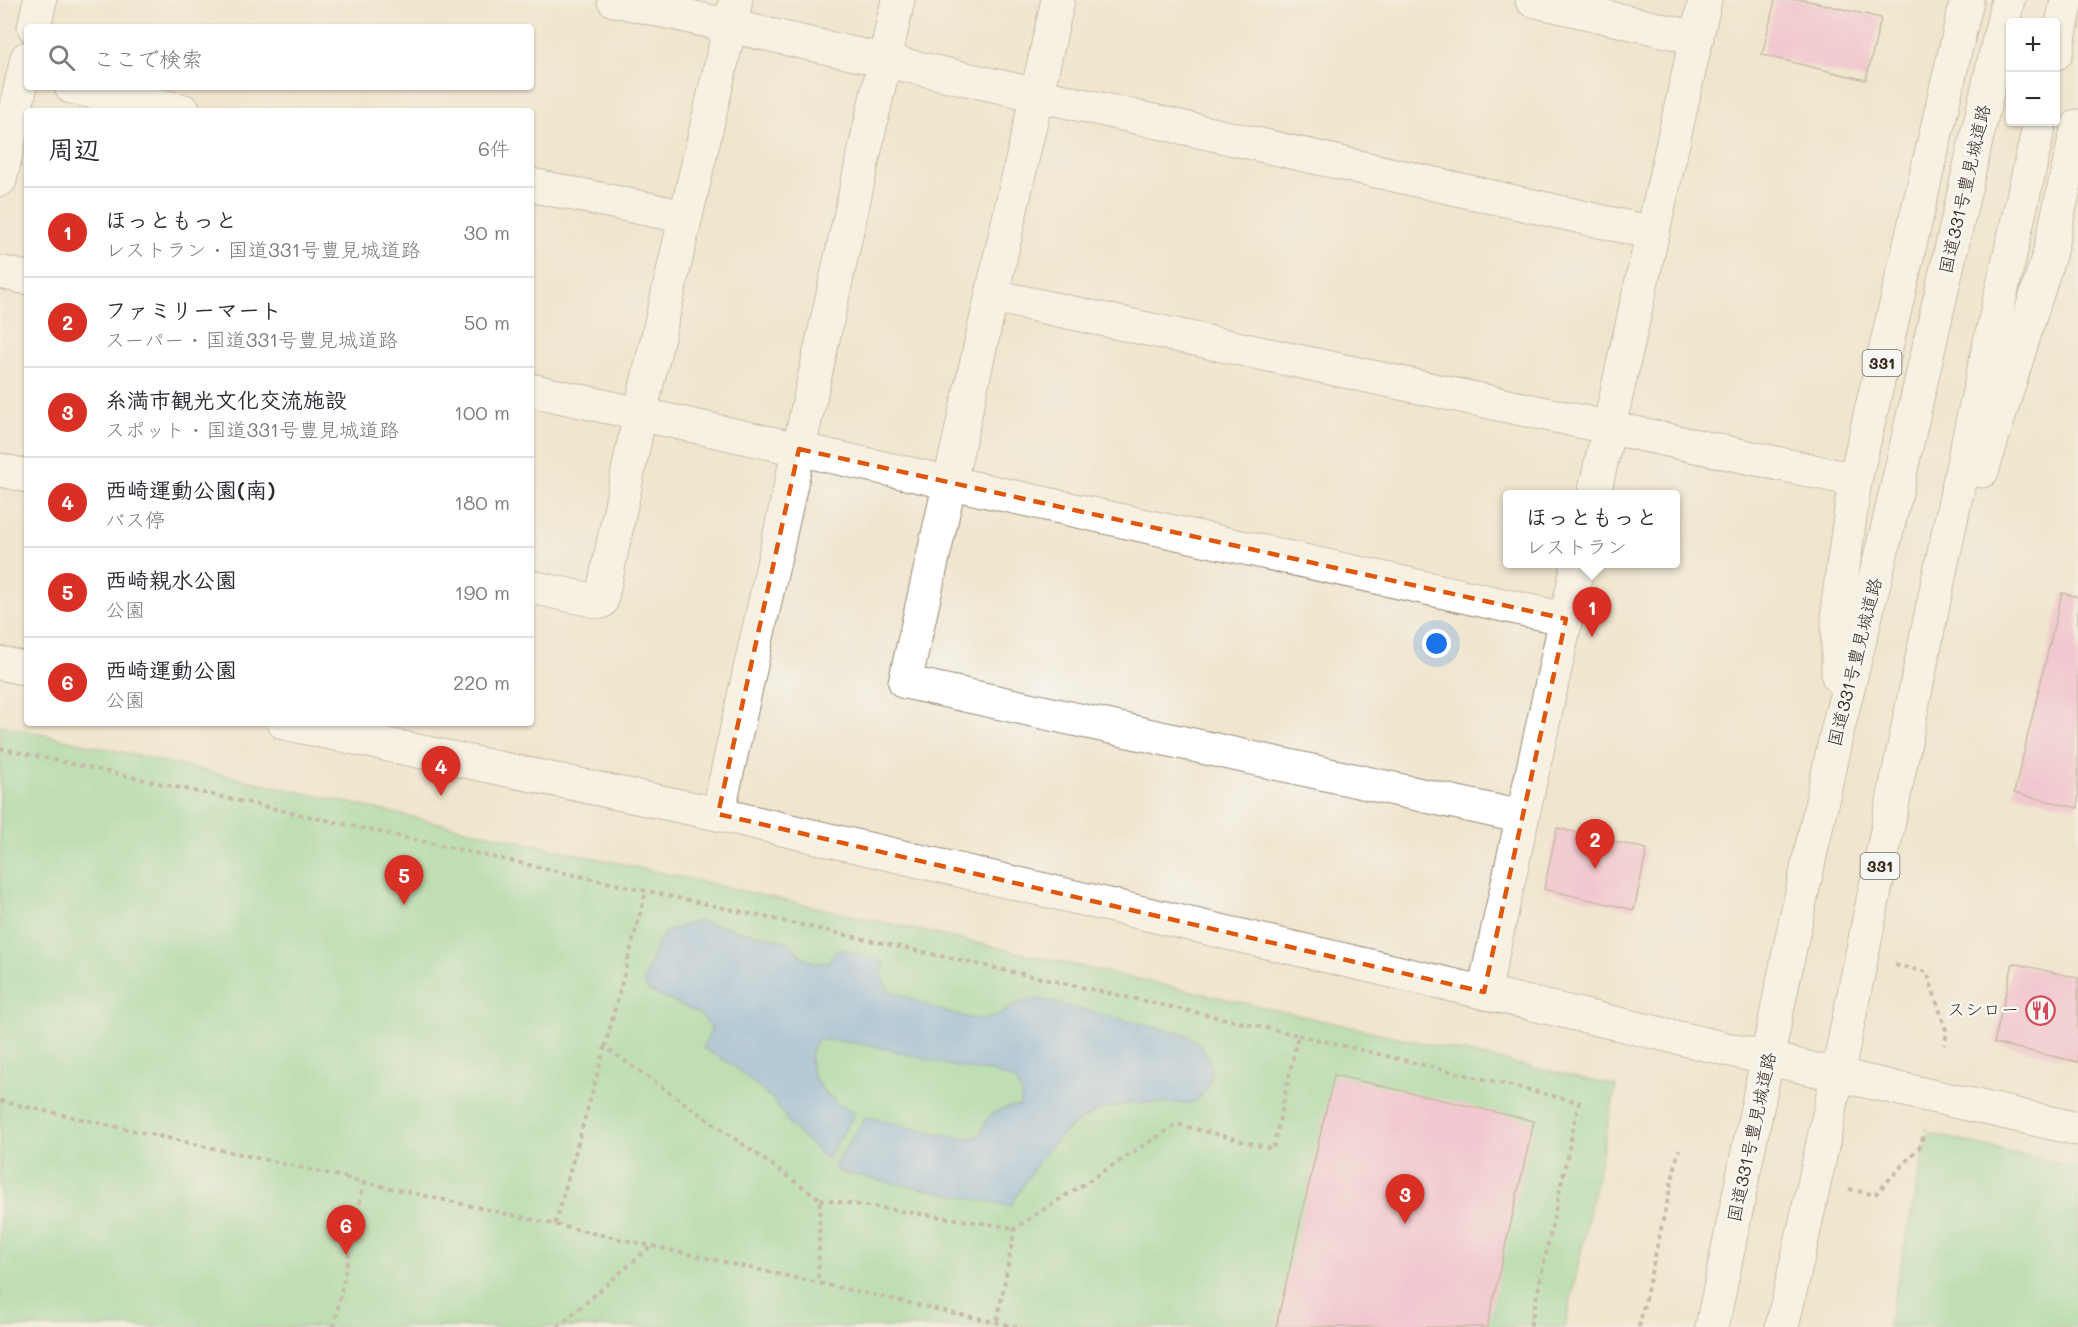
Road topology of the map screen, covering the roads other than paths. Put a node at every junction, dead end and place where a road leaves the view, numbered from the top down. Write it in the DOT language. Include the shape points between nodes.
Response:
graph roads {
  1 [pos="40,0"];
  2 [pos="614,0"];
  3 [pos="898,0"];
  4 [pos="1058,0"];
  5 [pos="1532,0"];
  6 [pos="1705,0"];
  7 [pos="1967,0"];
  8 [pos="2008,0"];
  9 [pos="2067,0"];
  10 [pos="733,13"];
  11 [pos="35,24"];
  12 [pos="2060,30"];
  13 [pos="1697,38"];
  14 [pos="885,61"];
  15 [pos="24,79"];
  16 [pos="85,90"];
  17 [pos="1035,94"];
  18 [pos="170,108"];
  19 [pos="2039,126"];
  20 [pos="2078,126"];
  21 [pos="0,180"];
  22 [pos="534,185"];
  23 [pos="686,217"];
  24 [pos="1653,233"];
  25 [pos="0,272"];
  26 [pos="24,277"];
  27 [pos="993,296"];
  28 [pos="534,391"];
  29 [pos="640,414"];
  30 [pos="1609,428"];
  31 [pos="799,449"];
  32 [pos="0,470"];
  33 [pos="24,475"];
  34 [pos="1855,480"];
  35 [pos="950,483"];
  36 [pos="1595,490"];
  37 [pos="1577,568"];
  38 [pos="1940,573"];
  39 [pos="534,588"];
  40 [pos="1566,619"];
  41 [pos="0,663"];
  42 [pos="24,668"];
  43 [pos="298,726"];
  44 [pos="1837,732"];
  45 [pos="718,814"];
  46 [pos="1522,818"];
  47 [pos="1484,992"];
  48 [pos="1768,1059"];
  49 [pos="1838,1075"];
  50 [pos="2078,1129"];
  51 [pos="1712,1327"];
  52 [pos="1782,1327"];
  1 -- 11 [label="main road"];
  2 -- 10 [label="main road"];
  3 -- 14 [label="main road"];
  4 -- 17 [label="main road"];
  5 -- 13 [label="main road"];
  6 -- 13 [label="main road"];
  7 -- 34 [label="main road, 331"];
  8 -- 44 [label="main road, 国道331号豊見城道路 / 331"];
  9 -- 12 [label="main road"];
  10 -- 14 [label="main road"];
  10 -- 23 [label="main road"];
  13 -- 24 [label="main road"];
  14 -- 17 [label="main road"];
  14 -- 31 [label="main road"];
  15 -- 21 [label="main road"];
  16 -- 18 [label="main road"];
  17 -- 24 [label="main road"];
  17 -- 27 [label="main road"];
  19 -- 38 [label="main road, 331"];
  20 -- 38 [label="main road, 331" via="2049,255 2004,401 1966,524"];
  22 -- 23 [label="main road"];
  23 -- 29 [label="main road"];
  24 -- 30 [label="main road"];
  25 -- 26 [label="main road"];
  27 -- 30 [label="main road"];
  27 -- 35 [label="main road"];
  28 -- 29 [label="main road"];
  29 -- 31 [label="main road"];
  29 -- 39 [label="main road" via="601,602"];
  30 -- 34 [label="main road"];
  30 -- 36 [label="main road"];
  31 -- 35 [label="main road"];
  31 -- 45 [label="main road"];
  32 -- 33 [label="main road"];
  34 -- 44 [label="main road, 331" via="1838,604"];
  35 -- 40 [label="main road"];
  35 -- 46 [label="main road" via="904,682"];
  37 -- 40 [label="main road"];
  38 -- 49 [label="main road, 331"];
  40 -- 46 [label="main road"];
  41 -- 42 [label="main road"];
  43 -- 45 [label="main road"];
  44 -- 48 [label="main road, 国道331号豊見城道路 / 331"];
  45 -- 47 [label="main road"];
  46 -- 47 [label="main road"];
  47 -- 48 [label="main road"];
  48 -- 49 [label="main road"];
  48 -- 51 [label="main road, 国道331号豊見城道路 / 331"];
  49 -- 50 [label="main road"];
  49 -- 52 [label="main road, 331"];
}
